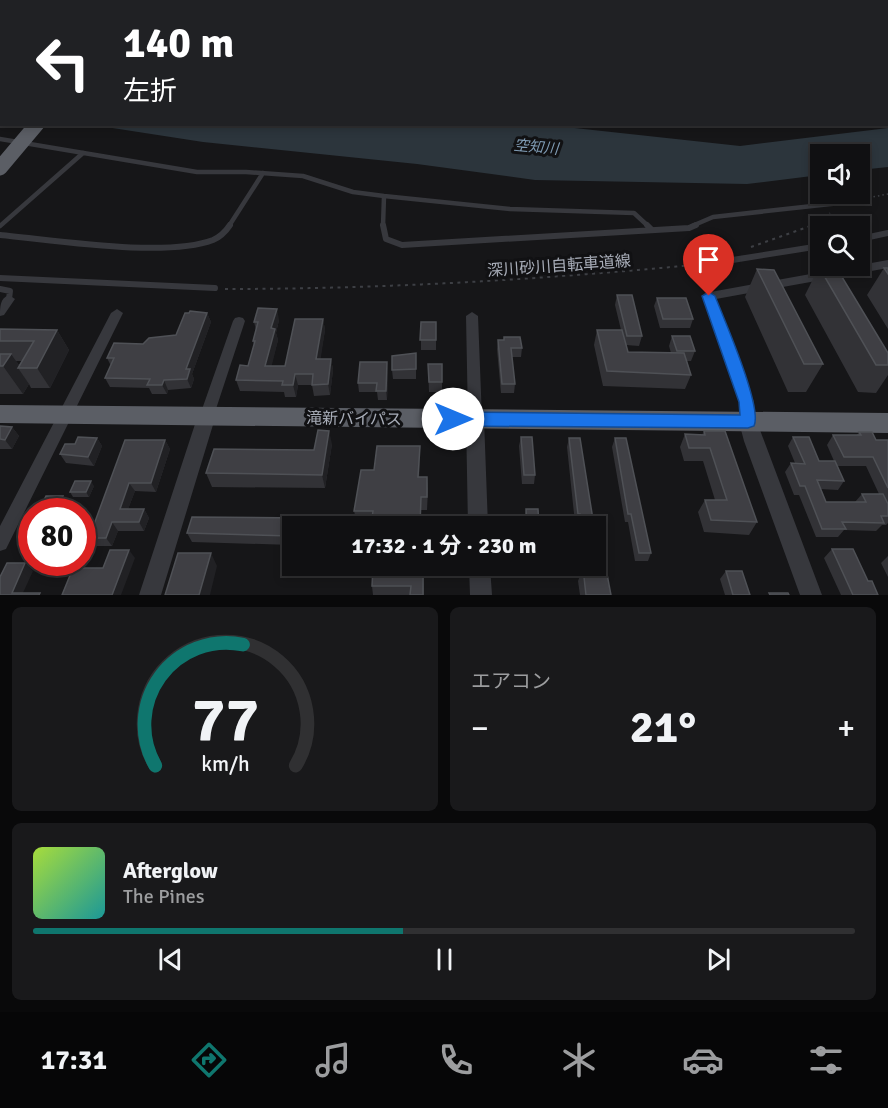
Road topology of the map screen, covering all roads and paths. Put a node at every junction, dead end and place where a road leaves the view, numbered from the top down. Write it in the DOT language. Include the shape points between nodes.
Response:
graph roads {
  1 [pos="26,126"];
  2 [pos="36,126"];
  3 [pos="0,139"];
  4 [pos="83,153"];
  5 [pos="0,156"];
  6 [pos="0,168"];
  7 [pos="263,173"];
  8 [pos="888,194"];
  9 [pos="384,196"];
  10 [pos="870,197"];
  11 [pos="830,204"];
  12 [pos="839,204"];
  13 [pos="0,226"];
  14 [pos="652,230"];
  15 [pos="888,233"];
  16 [pos="0,235"];
  17 [pos="870,237"];
  18 [pos="751,247"];
  19 [pos="810,248"];
  20 [pos="720,262"];
  21 [pos="888,264"];
  22 [pos="0,278"];
  23 [pos="215,288"];
  24 [pos="0,289"];
  25 [pos="9,299"];
  26 [pos="0,312"];
  27 [pos="117,313"];
  28 [pos="472,316"];
  29 [pos="239,321"];
  30 [pos="0,414"];
  31 [pos="66,414"];
  32 [pos="207,415"];
  33 [pos="475,419"];
  34 [pos="748,422"];
  35 [pos="888,423"];
  36 [pos="478,516"];
  37 [pos="0,543"];
  38 [pos="480,576"];
  39 [pos="150,595"];
  40 [pos="481,595"];
  41 [pos="811,595"];
  1 -- 5 [label="highway"];
  2 -- 6 [label="highway, bridge"];
  3 -- 4 [label="lane"];
  4 -- 7 [label="lane" via="197,172"];
  4 -- 13 [label="lane"];
  7 -- 9 [label="lane" via="303,176 353,192"];
  7 -- 16 [label="lane" via="228,227 216,239 194,246"];
  8 -- 10 [label="path"];
  9 -- 14 [label="lane" via="510,209 627,212 634,213"];
  9 -- 14 [label="lane" via="382,221 386,239 402,245"];
  11 -- 14 [label="lane" via="730,214 689,228"];
  12 -- 18 [label="path" via="816,225"];
  15 -- 17 [label="lane"];
  19 -- 20 [label="lane"];
  20 -- 23 [label="path, 深川砂川自転車道線" via="615,274 448,285 308,290"];
  21 -- 34 [label="street" via="709,296 747,402"];
  22 -- 23 [label="lane"];
  24 -- 25 [label="lane" via="10,291"];
  25 -- 26 [label="street"];
  27 -- 31 [label="street"];
  28 -- 33 [label="street"];
  29 -- 32 [label="street"];
  30 -- 31 [label="highway, 滝新バイパス"];
  31 -- 32 [label="highway, 滝新バイパス"];
  31 -- 37 [label="street"];
  32 -- 33 [label="highway, 滝新バイパス"];
  32 -- 39 [label="street"];
  33 -- 34 [label="highway, 滝新バイパス"];
  33 -- 36 [label="street"];
  34 -- 35 [label="highway, 滝新バイパス"];
  34 -- 41 [label="street"];
  38 -- 40 [label="street"];
}
